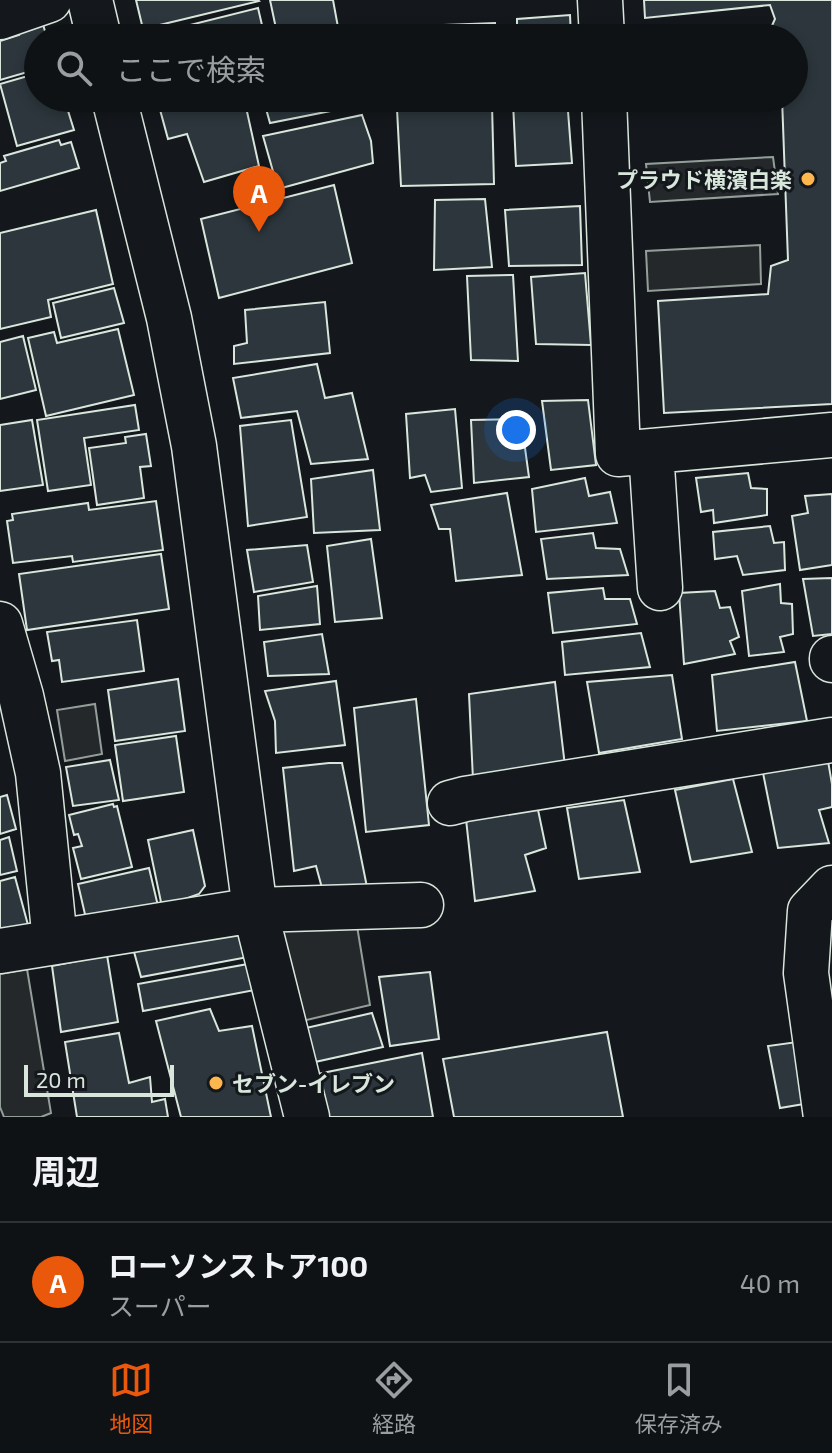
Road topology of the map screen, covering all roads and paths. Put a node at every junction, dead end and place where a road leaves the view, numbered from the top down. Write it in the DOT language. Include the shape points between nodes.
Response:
graph roads {
  1 [pos="49,0"];
  2 [pos="90,0"];
  3 [pos="600,0"];
  4 [pos="0,17"];
  5 [pos="96,24"];
  6 [pos="601,24"];
  7 [pos="118,112"];
  8 [pos="605,112"];
  9 [pos="832,435"];
  10 [pos="651,451"];
  11 [pos="660,588"];
  12 [pos="0,624"];
  13 [pos="832,740"];
  14 [pos="450,803"];
  15 [pos="832,888"];
  16 [pos="421,905"];
  17 [pos="255,910"];
  18 [pos="55,941"];
  19 [pos="0,951"];
  20 [pos="821,1006"];
  21 [pos="307,1117"];
  22 [pos="826,1117"];
  1 -- 4 [label="street"];
  2 -- 5 [label="street"];
  3 -- 6 [label="street"];
  7 -- 17 [label="street" via="169,318 194,446"];
  8 -- 10 [label="street" via="618,454"];
  9 -- 10 [label="street"];
  10 -- 11 [label="street"];
  12 -- 18 [label="street" via="38,773"];
  13 -- 14 [label="street"];
  15 -- 20 [label="street" via="810,911 806,973"];
  16 -- 17 [label="street"];
  17 -- 18 [label="street"];
  17 -- 21 [label="street"];
  18 -- 19 [label="street"];
  20 -- 22 [label="street"];
}
